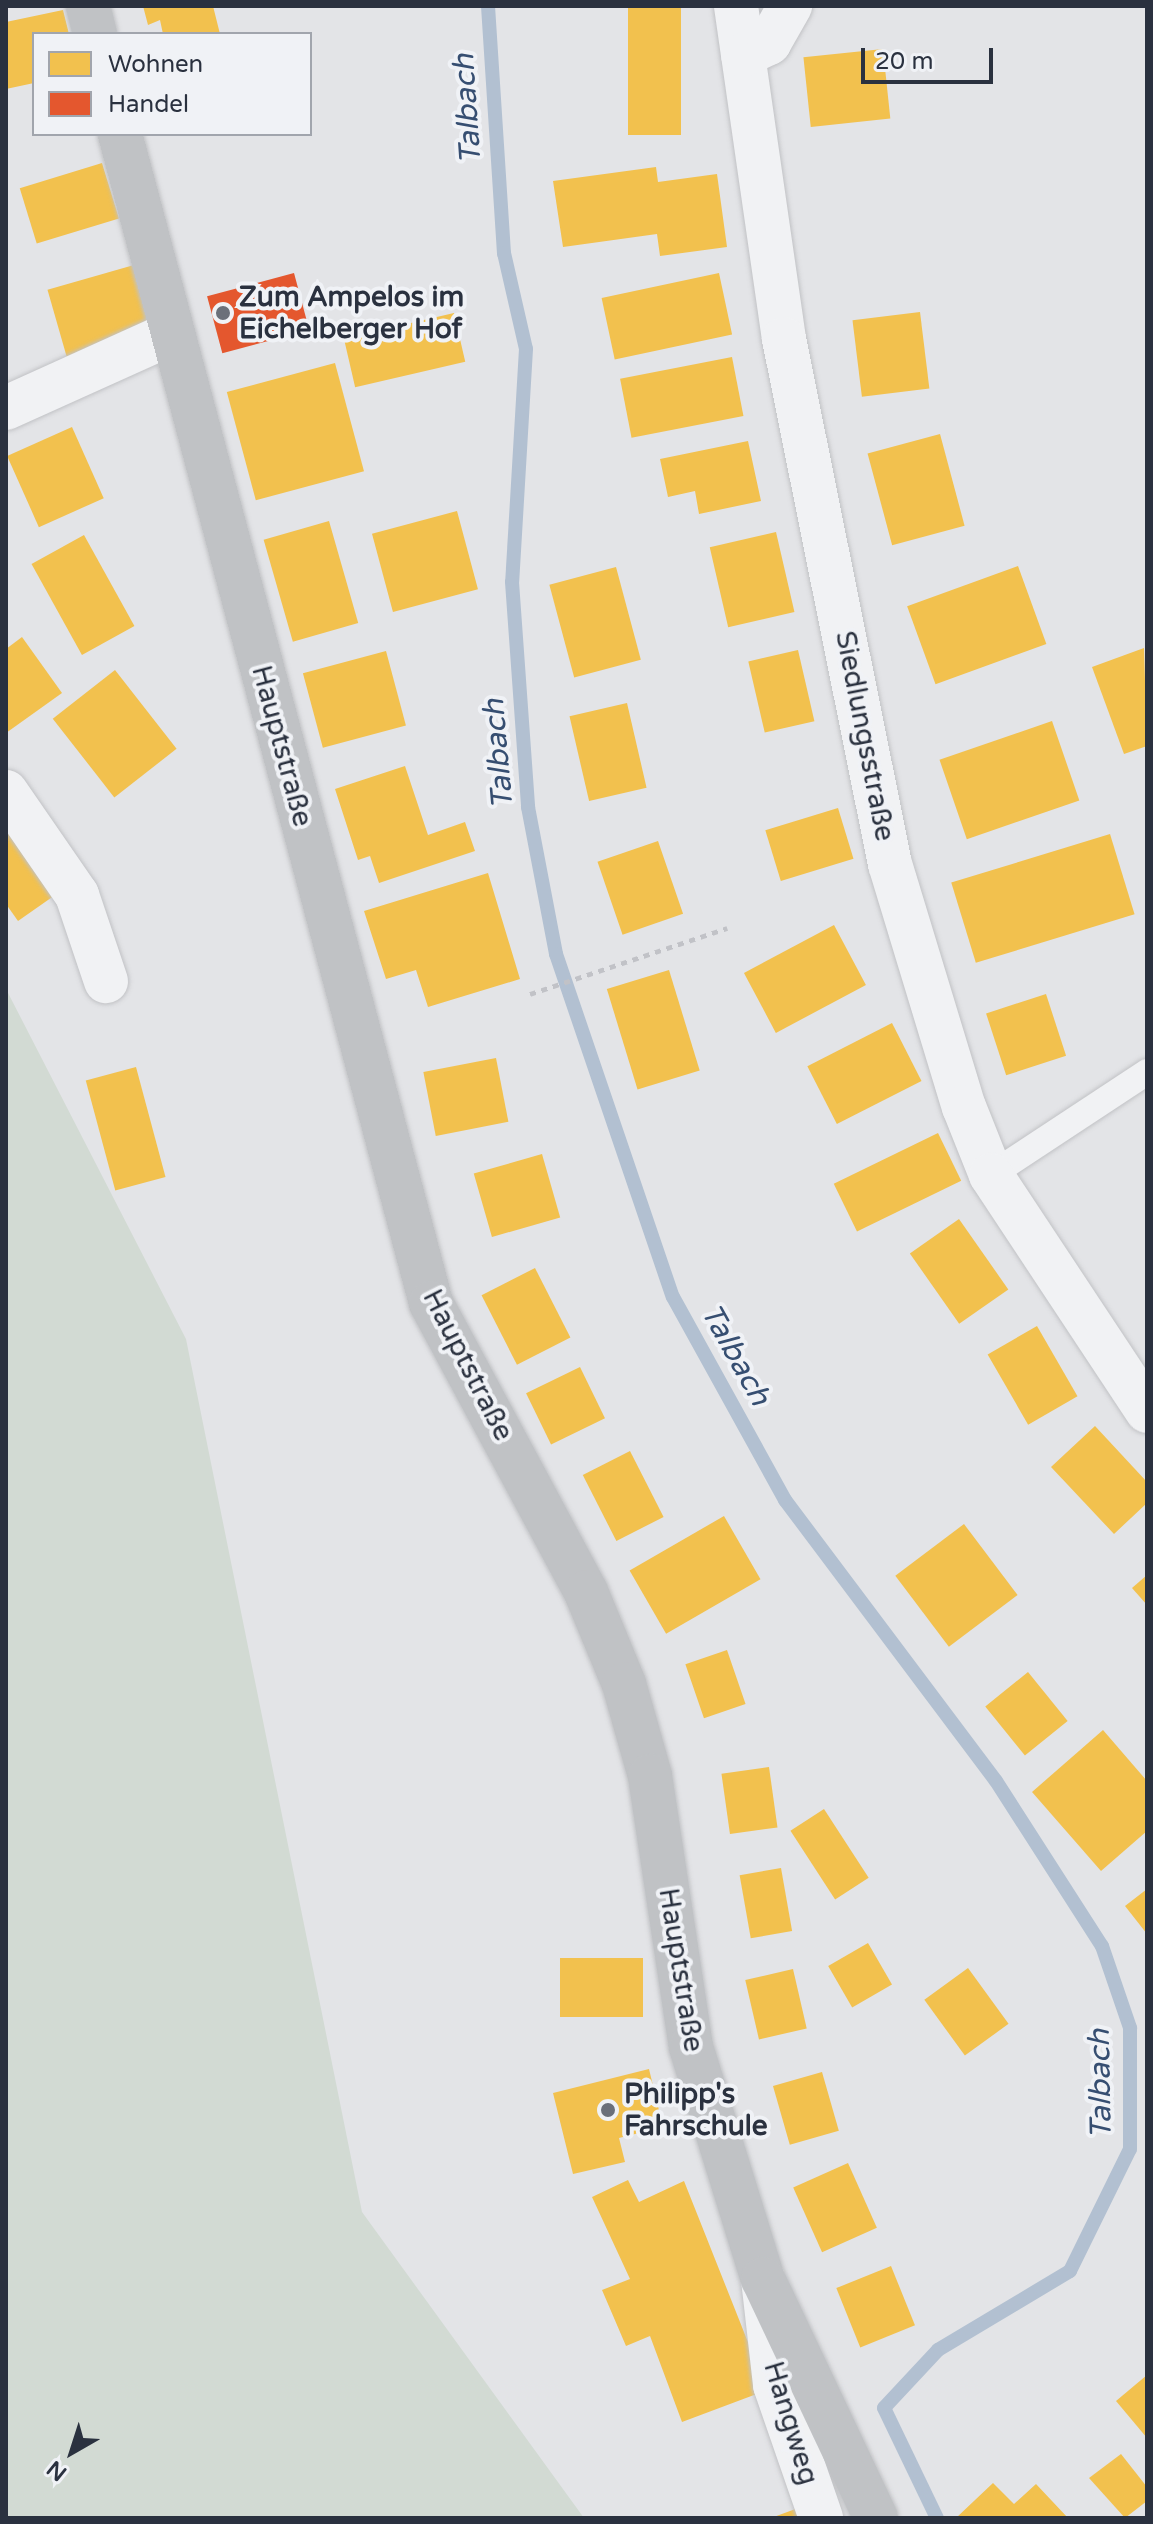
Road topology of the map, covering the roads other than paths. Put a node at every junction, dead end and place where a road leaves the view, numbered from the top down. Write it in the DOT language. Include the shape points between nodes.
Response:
graph roads {
  1 [pos="88,6"];
  2 [pos="736,6"];
  3 [pos="790,6"];
  4 [pos="94,32"];
  5 [pos="743,55"];
  6 [pos="120,136"];
  7 [pos="170,334"];
  8 [pos="6,408"];
  9 [pos="6,792"];
  10 [pos="106,981"];
  11 [pos="1147,1072"];
  12 [pos="991,1175"];
  13 [pos="1147,1411"];
  14 [pos="763,2279"];
  15 [pos="821,2518"];
  16 [pos="876,2518"];
  1 -- 4 [label="main road"];
  2 -- 5 [label="street, Siedlungsstraße"];
  3 -- 5 [label="street" via="769,43"];
  5 -- 12 [label="street, Siedlungsstraße" via="784,339 890,864 964,1107"];
  6 -- 7 [label="main road, Hauptstraße"];
  7 -- 8 [label="street"];
  7 -- 14 [label="main road, Hauptstraße" via="431,1303 586,1592 624,1684 650,1776 691,2047"];
  9 -- 10 [label="street" via="77,895"];
  11 -- 12 [label="lane"];
  12 -- 13 [label="street, Siedlungsstraße"];
  14 -- 15 [label="street, Hangweg" via="775,2385"];
  14 -- 16 [label="main road, Hauptstraße"];
}
